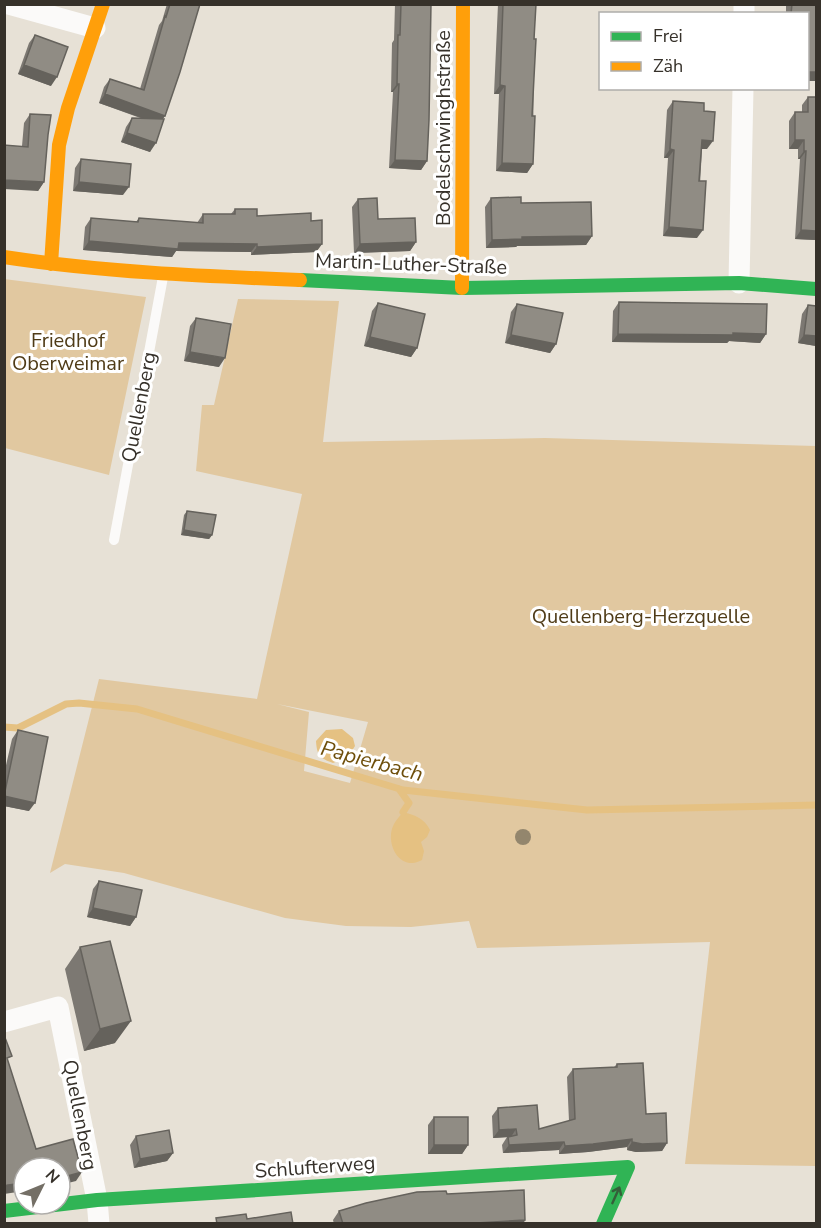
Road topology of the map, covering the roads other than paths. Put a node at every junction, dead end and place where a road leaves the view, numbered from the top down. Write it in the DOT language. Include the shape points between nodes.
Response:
graph roads {
  1 [pos="9,4"];
  2 [pos="102,4"];
  3 [pos="464,4"];
  4 [pos="95,28"];
  5 [pos="742,90"];
  6 [pos="4,257"];
  7 [pos="51,264"];
  8 [pos="164,274"];
  9 [pos="739,283"];
  10 [pos="462,288"];
  11 [pos="816,290"];
  12 [pos="114,540"];
  13 [pos="4,1022"];
  14 [pos="97,1200"];
  15 [pos="4,1211"];
  16 [pos="99,1224"];
  17 [pos="603,1224"];
  1 -- 4 [label="street"];
  2 -- 4 [label="street"];
  3 -- 10 [label="street, Bodelschwinghstraße"];
  4 -- 7 [label="street" via="59,145"];
  5 -- 9 [label="street"];
  6 -- 7 [label="street, Martin-Luther-Straße"];
  7 -- 8 [label="street, Martin-Luther-Straße"];
  8 -- 10 [label="street, Martin-Luther-Straße"];
  8 -- 12 [label="lane, Quellenberg"];
  9 -- 10 [label="street, Martin-Luther-Straße"];
  9 -- 11 [label="street, Martin-Luther-Straße"];
  13 -- 14 [label="street, Quellenberg" via="58,1008"];
  14 -- 15 [label="street, Schlufterweg"];
  14 -- 16 [label="street, Quellenberg"];
  17 -- 14 [label="street, Schlufterweg, one-way" via="628,1167"];
}
